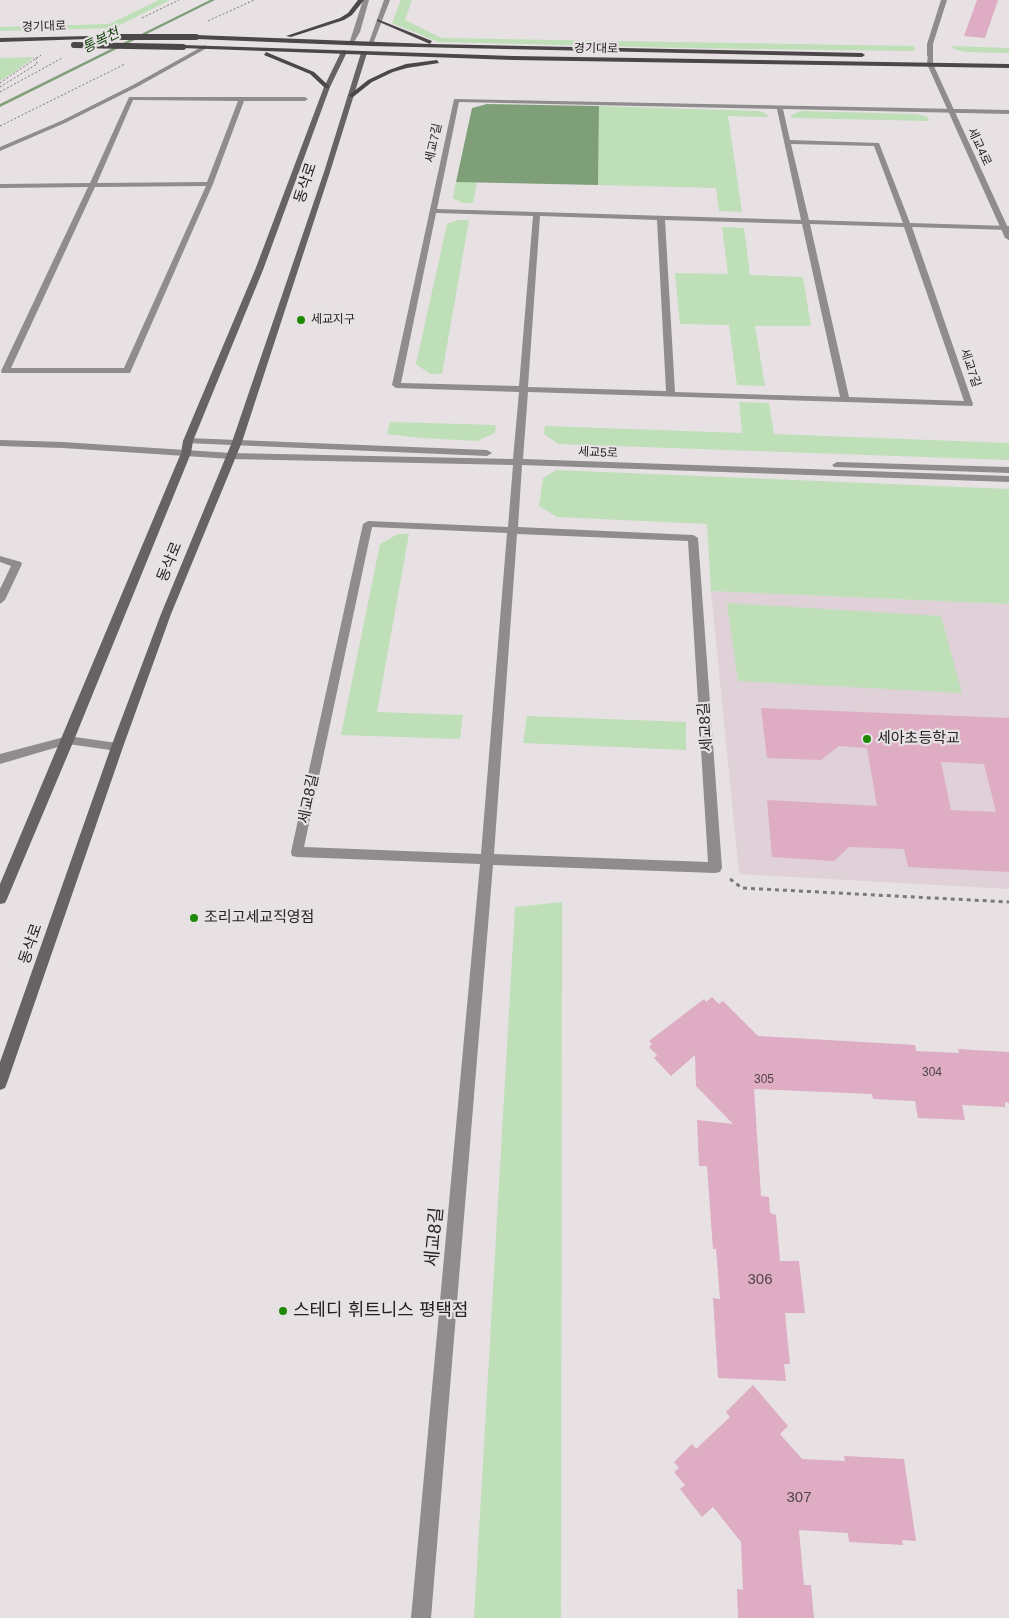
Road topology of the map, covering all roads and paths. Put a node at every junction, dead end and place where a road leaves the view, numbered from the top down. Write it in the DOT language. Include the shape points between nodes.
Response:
graph roads {
  1 [pos="361,0"];
  2 [pos="366,0"];
  3 [pos="387,0"];
  4 [pos="944,0"];
  5 [pos="380,20"];
  6 [pos="0,40"];
  7 [pos="273,40"];
  8 [pos="351,43"];
  9 [pos="370,44"];
  10 [pos="437,45"];
  11 [pos="53,46"];
  12 [pos="205,47"];
  13 [pos="237,49"];
  14 [pos="344,52"];
  15 [pos="364,53"];
  16 [pos="864,55"];
  17 [pos="921,56"];
  18 [pos="930,56"];
  19 [pos="940,56"];
  20 [pos="36,58"];
  21 [pos="513,58"];
  22 [pos="930,64"];
  23 [pos="1009,66"];
  24 [pos="0,83"];
  25 [pos="0,87"];
  26 [pos="327,87"];
  27 [pos="351,96"];
  28 [pos="242,99"];
  29 [pos="306,99"];
  30 [pos="780,108"];
  31 [pos="949,110"];
  32 [pos="1009,112"];
  33 [pos="787,142"];
  34 [pos="0,149"];
  35 [pos="210,184"];
  36 [pos="93,185"];
  37 [pos="0,186"];
  38 [pos="432,211"];
  39 [pos="537,214"];
  40 [pos="661,218"];
  41 [pos="805,222"];
  42 [pos="908,224"];
  43 [pos="1007,228"];
  44 [pos="1009,238"];
  45 [pos="2,371"];
  46 [pos="523,389"];
  47 [pos="671,394"];
  48 [pos="845,400"];
  49 [pos="237,442"];
  50 [pos="0,443"];
  51 [pos="187,447"];
  52 [pos="231,456"];
  53 [pos="518,458"];
  54 [pos="1009,470"];
  55 [pos="1009,479"];
  56 [pos="512,531"];
  57 [pos="0,558"];
  58 [pos="17,564"];
  59 [pos="0,568"];
  60 [pos="0,600"];
  61 [pos="68,740"];
  62 [pos="117,747"];
  63 [pos="0,759"];
  64 [pos="487,859"];
  65 [pos="716,868"];
  66 [pos="0,899"];
  67 [pos="1009,902"];
  68 [pos="0,1083"];
  69 [pos="421,1618"];
  1 -- 7 [label="main road" via="342,19"];
  2 -- 8 [label="street, 동삭로"];
  3 -- 5 [label="street"];
  4 -- 18 [label="street" via="930,44"];
  5 -- 9 [label="street"];
  5 -- 10 [label="main road"];
  6 -- 7 [label="main road, 경기대로, bridge" via="196,37"];
  7 -- 8 [label="main road, 경기대로"];
  8 -- 9 [label="main road, 경기대로"];
  8 -- 14 [label="main road, 동삭로"];
  9 -- 10 [label="main road, 경기대로"];
  9 -- 15 [label="main road"];
  10 -- 16 [label="main road, 경기대로"];
  11 -- 12 [label="main road, 경기대로, bridge"];
  11 -- 20 [label="path"];
  12 -- 13 [label="main road, 경기대로"];
  12 -- 34 [label="street" via="71,118"];
  13 -- 14 [label="main road, 경기대로"];
  13 -- 26 [label="main road" via="281,59 312,73"];
  14 -- 15 [label="main road, 경기대로"];
  14 -- 26 [label="main road, 동삭로"];
  15 -- 21 [label="main road, 경기대로"];
  15 -- 27 [label="main road, 동삭로"];
  17 -- 18 [label="main road"];
  18 -- 19 [label="main road"];
  18 -- 22 [label="street"];
  20 -- 24 [label="path"];
  20 -- 25 [label="path" via="37,64"];
  21 -- 22 [label="main road, 경기대로"];
  21 -- 27 [label="main road" via="406,66 370,81"];
  22 -- 23 [label="main road, 경기대로"];
  22 -- 31 [label="street, 세교4로"];
  26 -- 51 [label="main road, 동삭로" via="259,270"];
  27 -- 49 [label="main road, 동삭로"];
  28 -- 29 [label="street"];
  28 -- 35 [label="street"];
  28 -- 36 [label="street" via="131,98"];
  30 -- 31 [label="street, 세교7길"];
  30 -- 33 [label="street"];
  30 -- 38 [label="street, 세교7길" via="456,100"];
  31 -- 32 [label="street, 세교7길"];
  31 -- 43 [label="street, 세교4로"];
  33 -- 41 [label="street"];
  33 -- 42 [label="street, 세교7길" via="877,144"];
  35 -- 36 [label="street"];
  35 -- 45 [label="street" via="127,371"];
  36 -- 37 [label="street"];
  36 -- 45 [label="street"];
  38 -- 39 [label="street"];
  38 -- 46 [label="street, 세교7길" via="396,385"];
  39 -- 40 [label="street"];
  39 -- 46 [label="street"];
  40 -- 41 [label="street"];
  40 -- 47 [label="street"];
  41 -- 42 [label="street"];
  41 -- 48 [label="street"];
  42 -- 43 [label="street"];
  42 -- 48 [label="street, 세교7길" via="969,404"];
  43 -- 44 [label="street, 세교4로"];
  46 -- 47 [label="street, 세교7길"];
  46 -- 53 [label="street"];
  47 -- 48 [label="street, 세교7길"];
  49 -- 51 [label="street, 세교5로"];
  49 -- 52 [label="main road, 동삭로"];
  49 -- 53 [label="street, 세교5로"];
  50 -- 51 [label="street" via="90,448"];
  51 -- 52 [label="street, 세교5로"];
  51 -- 61 [label="main road, 동삭로"];
  52 -- 53 [label="street, 세교5로"];
  52 -- 62 [label="main road, 동삭로" via="166,614"];
  53 -- 54 [label="street, 세교5로"];
  53 -- 55 [label="street, 세교5로"];
  53 -- 56 [label="street, 세교8길"];
  56 -- 64 [label="street, 세교8길"];
  56 -- 64 [label="street, 세교8길" via="368,524 297,852"];
  56 -- 65 [label="street, 세교8길" via="693,538"];
  57 -- 58 [label="street"];
  58 -- 59 [label="street"];
  58 -- 60 [label="street"];
  61 -- 62 [label="street"];
  61 -- 63 [label="street"];
  61 -- 66 [label="main road, 동삭로"];
  62 -- 68 [label="main road, 동삭로"];
  64 -- 65 [label="street, 세교8길"];
  64 -- 69 [label="street, 세교8길"];
  65 -- 67 [label="path" via="742,888"];
}
